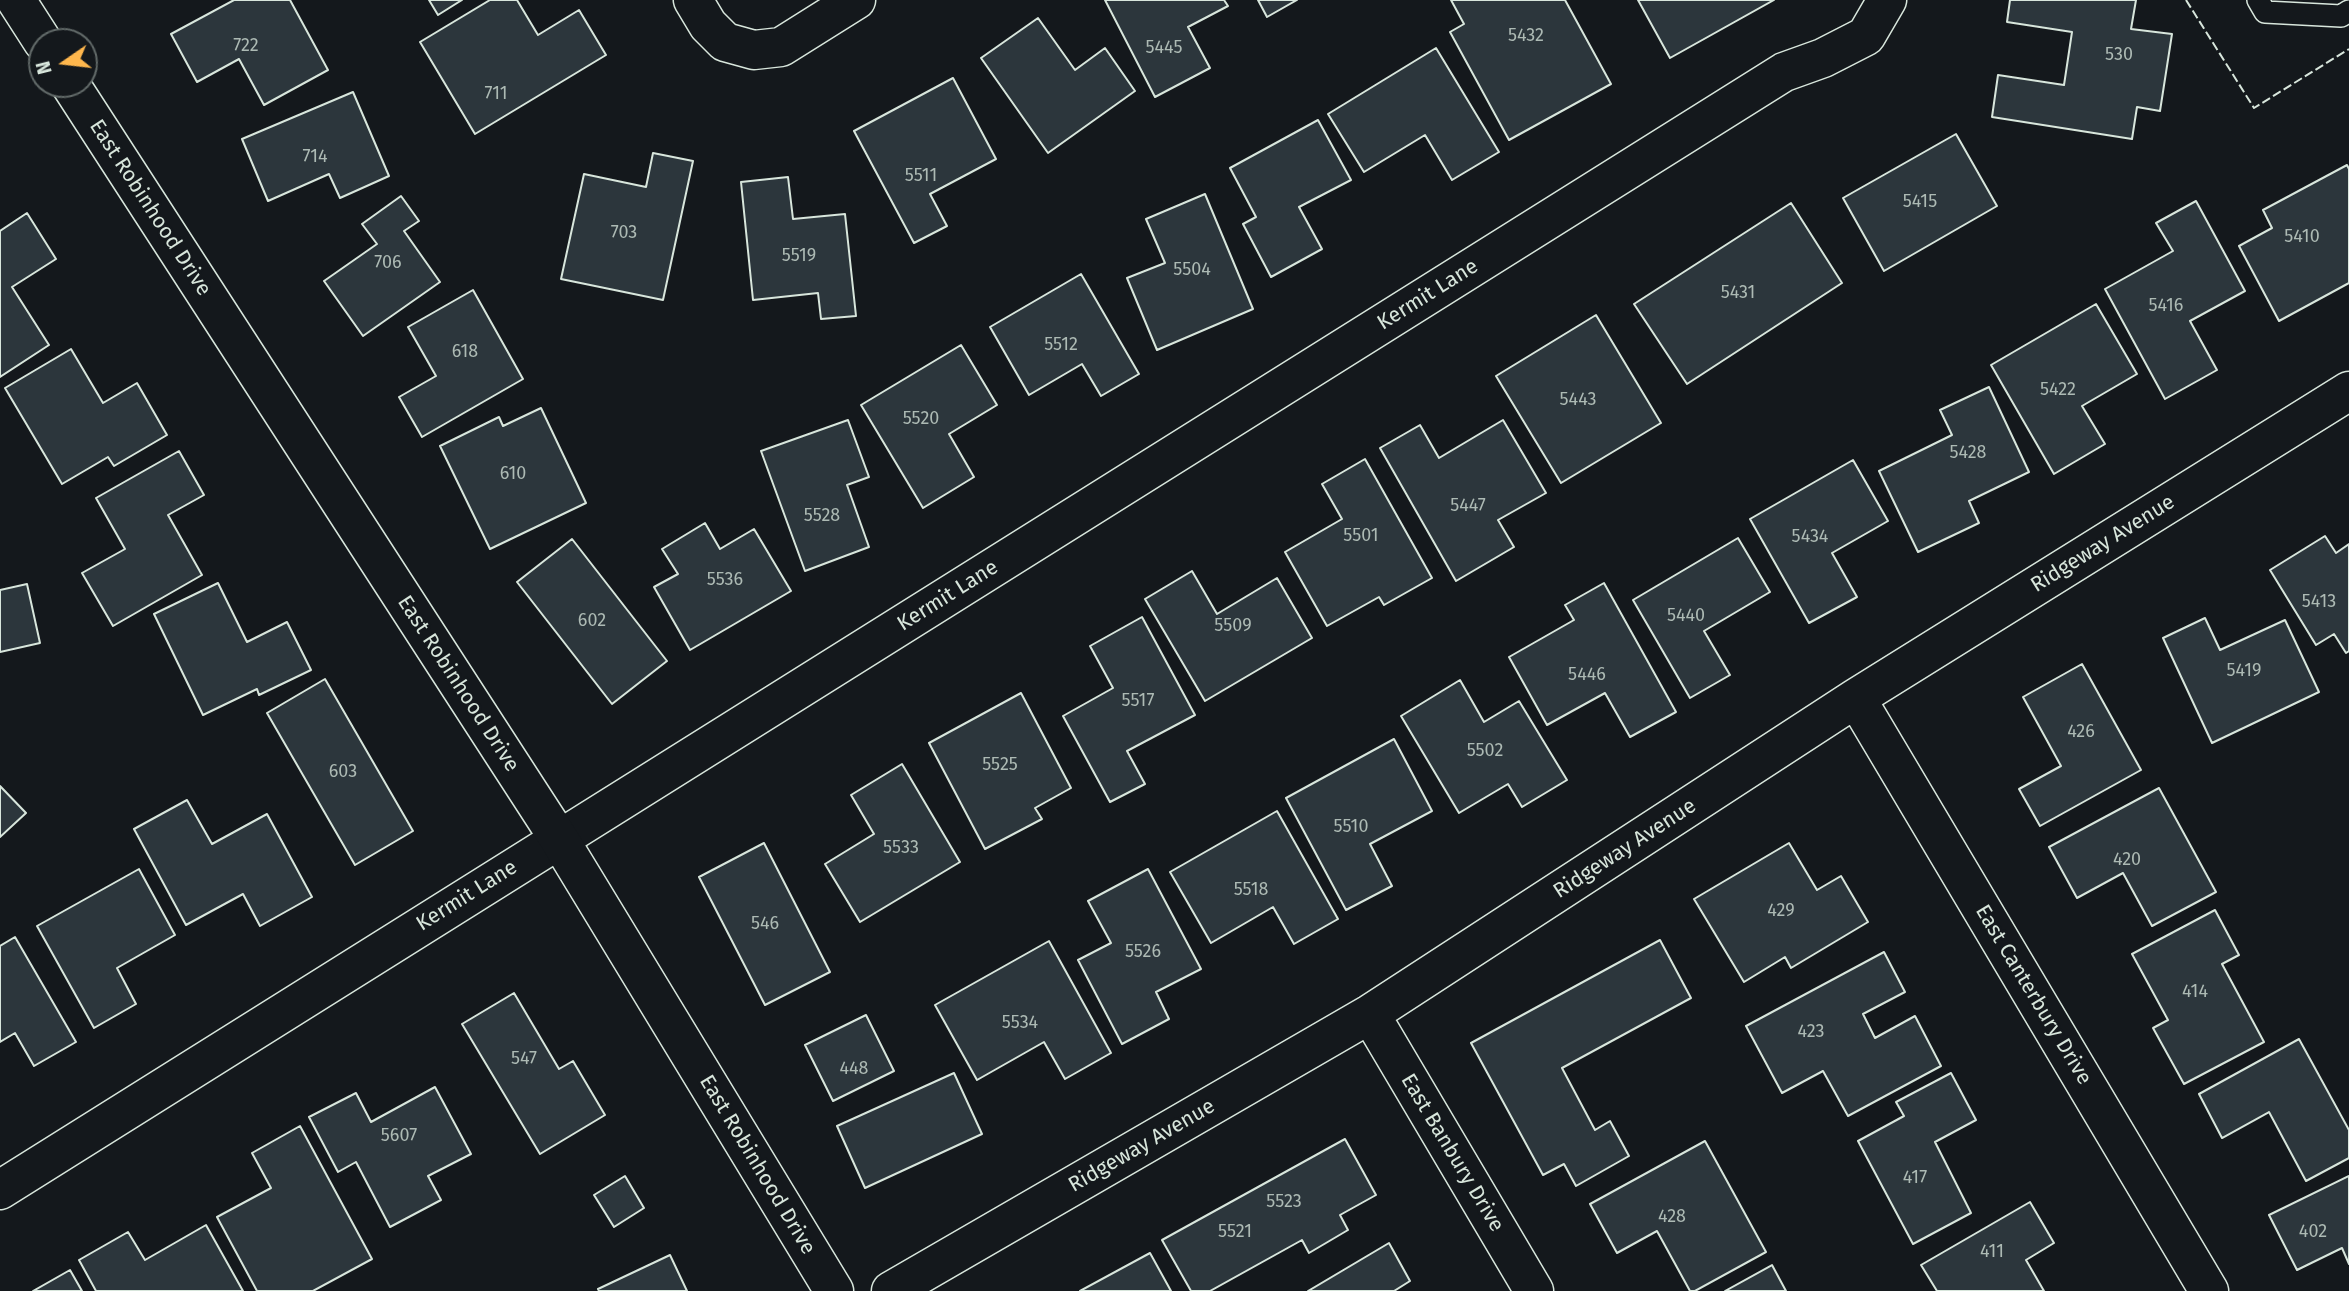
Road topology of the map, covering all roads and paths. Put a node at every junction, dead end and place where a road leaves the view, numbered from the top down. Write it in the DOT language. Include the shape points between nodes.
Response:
graph roads {
  1 [pos="16,0"];
  2 [pos="693,0"];
  3 [pos="856,0"];
  4 [pos="1887,0"];
  5 [pos="2258,0"];
  6 [pos="2349,11"];
  7 [pos="34,28"];
  8 [pos="79,98"];
  9 [pos="2349,390"];
  10 [pos="1856,698"];
  11 [pos="559,839"];
  12 [pos="1370,1014"];
  13 [pos="0,1190"];
  14 [pos="834,1291"];
  15 [pos="891,1291"];
  16 [pos="1534,1291"];
  17 [pos="2209,1291"];
  1 -- 7 [label="street"];
  2 -- 3 [label="street" via="725,42 754,50 781,47"];
  4 -- 11 [label="street, Kermit Lane" via="1866,36 1784,72"];
  5 -- 6 [label="lane" via="2265,12 2341,16"];
  8 -- 11 [label="street, East Robinhood Drive"];
  9 -- 10 [label="street, Ridgeway Avenue"];
  10 -- 12 [label="street, Ridgeway Avenue"];
  10 -- 17 [label="street, East Canterbury Drive"];
  11 -- 13 [label="street, Kermit Lane"];
  11 -- 14 [label="street, East Robinhood Drive"];
  12 -- 15 [label="street, Ridgeway Avenue"];
  12 -- 16 [label="street, East Banbury Drive"];
}
